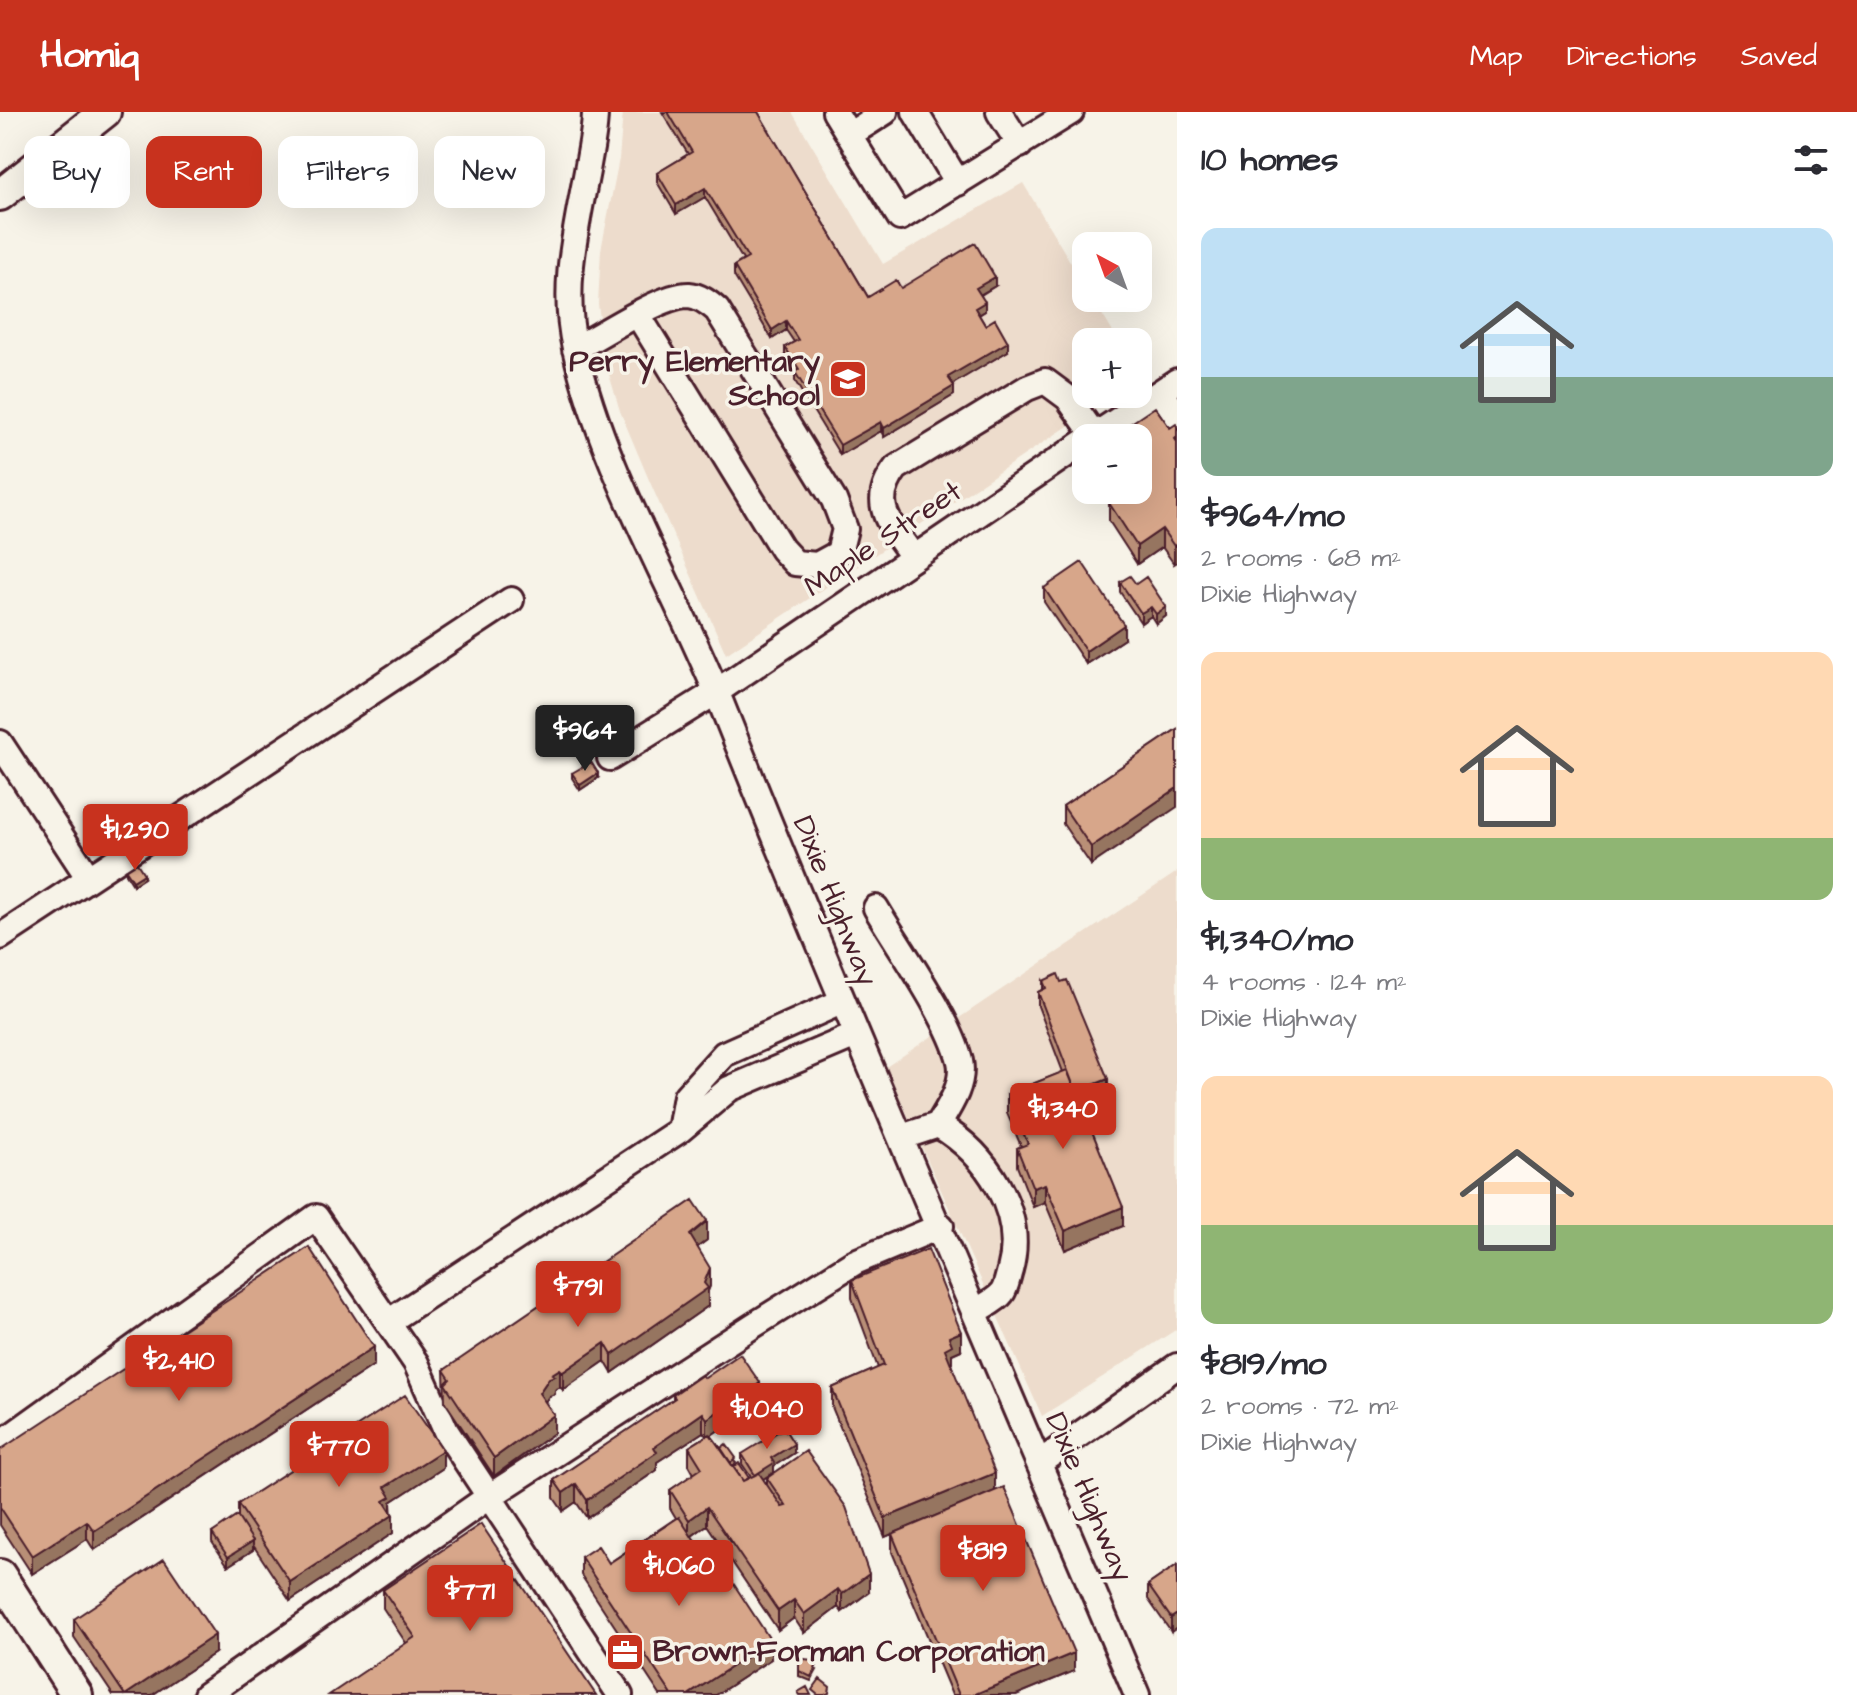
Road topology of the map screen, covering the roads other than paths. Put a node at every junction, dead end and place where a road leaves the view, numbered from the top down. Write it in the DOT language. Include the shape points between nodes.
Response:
graph roads {
  1 [pos="105,112"];
  2 [pos="595,112"];
  3 [pos="835,112"];
  4 [pos="885,112"];
  5 [pos="915,112"];
  6 [pos="999,112"];
  7 [pos="1071,112"];
  8 [pos="849,135"];
  9 [pos="1020,145"];
  10 [pos="958,183"];
  11 [pos="0,195"];
  12 [pos="638,315"];
  13 [pos="575,349"];
  14 [pos="1169,386"];
  15 [pos="1177,416"];
  16 [pos="1082,424"];
  17 [pos="1111,424"];
  18 [pos="1072,450"];
  19 [pos="913,557"];
  20 [pos="511,600"];
  21 [pos="716,692"];
  22 [pos="0,743"];
  23 [pos="610,758"];
  24 [pos="88,877"];
  25 [pos="876,908"];
  26 [pos="0,937"];
  27 [pos="841,1002"];
  28 [pos="856,1035"];
  29 [pos="938,1125"];
  30 [pos="680,1130"];
  31 [pos="902,1137"];
  32 [pos="941,1226"];
  33 [pos="976,1311"];
  34 [pos="388,1322"];
  35 [pos="1177,1366"];
  36 [pos="0,1444"];
  37 [pos="1039,1463"];
  38 [pos="490,1496"];
  39 [pos="0,1575"];
  40 [pos="77,1695"];
  41 [pos="206,1695"];
  42 [pos="620,1695"];
  43 [pos="1137,1695"];
  1 -- 11 [label="main road"];
  2 -- 13 [label="street, Dixie Highway" via="570,261"];
  3 -- 8 [label="street"];
  4 -- 8 [label="street"];
  5 -- 10 [label="street"];
  6 -- 9 [label="street"];
  7 -- 9 [label="street"];
  8 -- 10 [label="street" via="900,218"];
  9 -- 10 [label="street"];
  12 -- 12 [label="street" via="664,299 689,295 717,310 834,500 845,529 839,553 817,565 795,563 782,549"];
  12 -- 13 [label="street"];
  13 -- 21 [label="street, Dixie Highway" via="618,474"];
  14 -- 15 [label="street"];
  14 -- 17 [label="street, Maple Street"];
  16 -- 19 [label="street" via="1068,398 1045,381 896,468 883,486 882,506"];
  18 -- 19 [label="street, Maple Street"];
  19 -- 21 [label="street, Maple Street"];
  20 -- 24 [label="street"];
  21 -- 23 [label="street, Maple Street"];
  21 -- 27 [label="street, Dixie Highway"];
  22 -- 24 [label="street"];
  24 -- 26 [label="street"];
  25 -- 29 [label="street" via="934,1003 960,1063 956,1095"];
  27 -- 28 [label="street, Dixie Highway"];
  27 -- 30 [label="street" via="724,1054 686,1096"];
  28 -- 30 [label="street" via="729,1089"];
  28 -- 31 [label="street, Dixie Highway"];
  29 -- 31 [label="street"];
  29 -- 33 [label="street" via="964,1143 994,1177 1015,1226 1015,1250 1002,1294"];
  30 -- 34 [label="street"];
  31 -- 32 [label="street, Dixie Highway"];
  32 -- 33 [label="street, Dixie Highway"];
  32 -- 38 [label="street" via="855,1262"];
  33 -- 37 [label="street, Dixie Highway"];
  34 -- 36 [label="street" via="316,1217"];
  34 -- 38 [label="street" via="416,1363 446,1431"];
  35 -- 37 [label="street"];
  37 -- 43 [label="street, Dixie Highway"];
  38 -- 41 [label="street"];
  38 -- 42 [label="street"];
  39 -- 40 [label="main road"];
}
